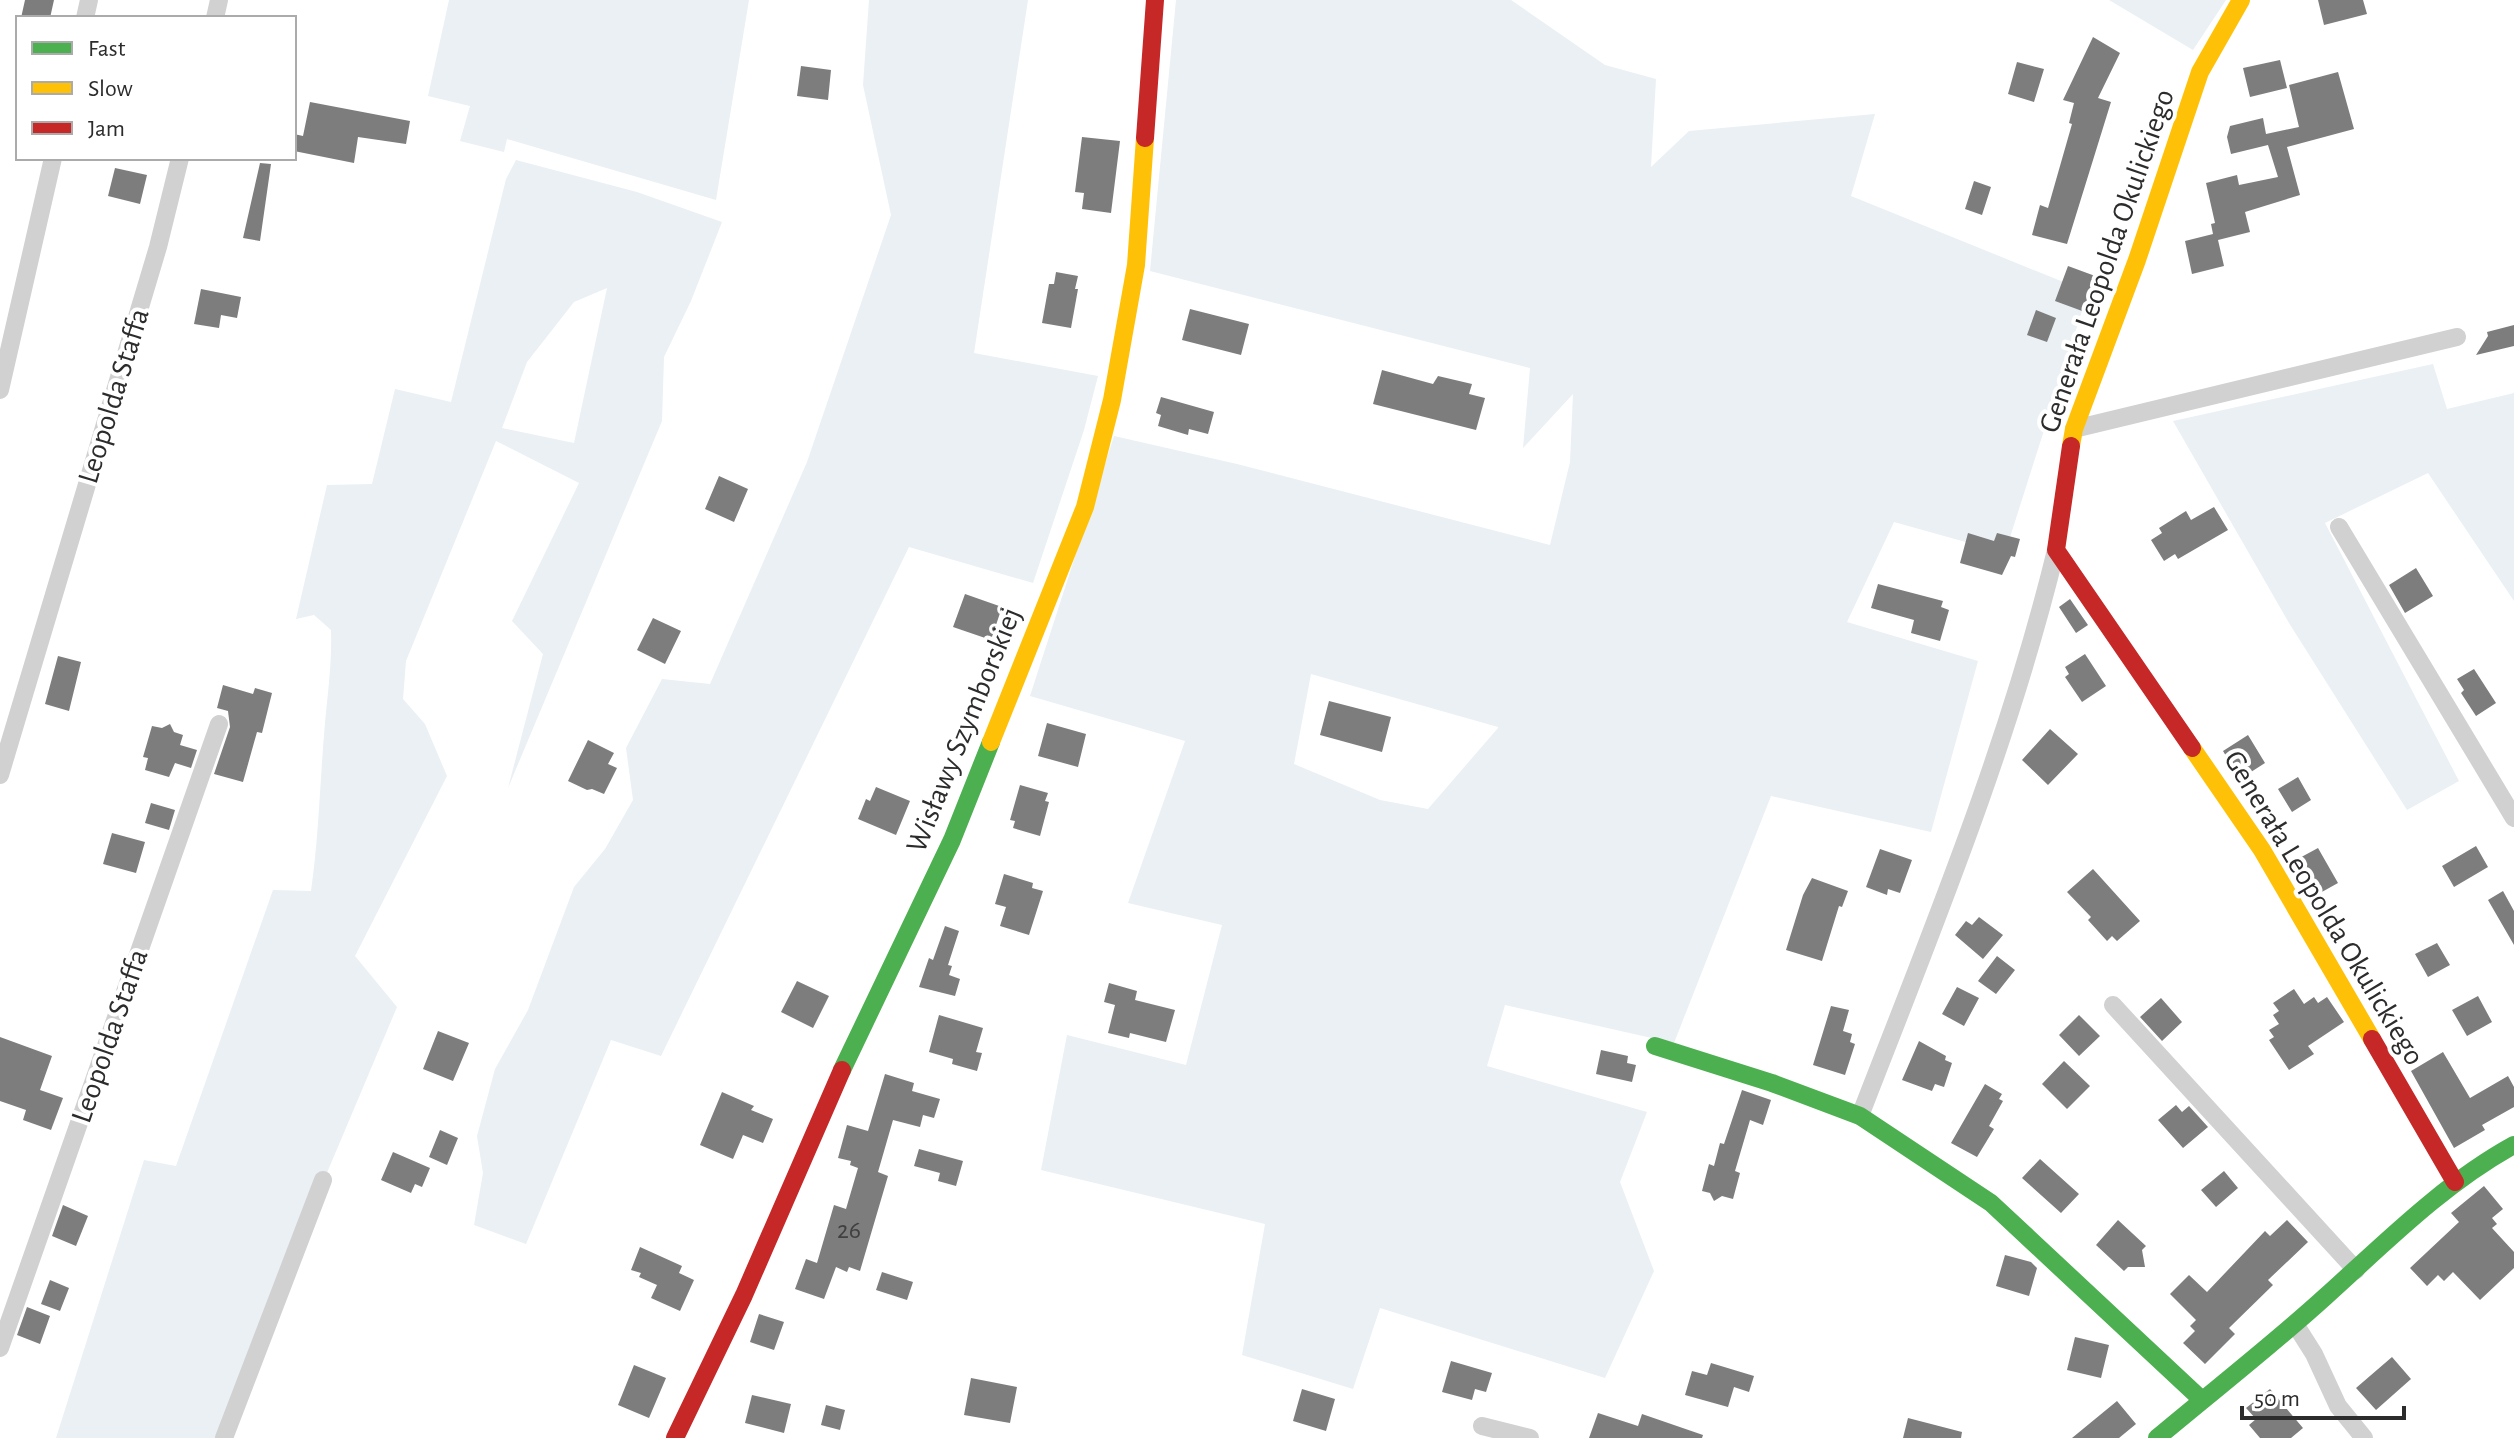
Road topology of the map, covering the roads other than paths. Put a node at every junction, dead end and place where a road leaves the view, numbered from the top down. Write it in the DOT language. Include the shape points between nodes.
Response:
graph roads {
  1 [pos="1155,0"];
  2 [pos="2241,0"];
  3 [pos="53,160"];
  4 [pos="180,160"];
  5 [pos="2457,337"];
  6 [pos="0,390"];
  7 [pos="2074,429"];
  8 [pos="2339,527"];
  9 [pos="2056,550"];
  10 [pos="219,724"];
  11 [pos="0,775"];
  12 [pos="2514,818"];
  13 [pos="2113,1005"];
  14 [pos="1655,1046"];
  15 [pos="1860,1116"];
  16 [pos="2514,1145"];
  17 [pos="323,1180"];
  18 [pos="2455,1182"];
  19 [pos="2356,1270"];
  20 [pos="2295,1324"];
  21 [pos="0,1348"];
  22 [pos="2202,1400"];
  23 [pos="1482,1426"];
  24 [pos="224,1438"];
  25 [pos="675,1438"];
  26 [pos="1530,1438"];
  27 [pos="2157,1438"];
  28 [pos="2364,1438"];
  1 -- 25 [label="street, Wisławy Szymborskiej" via="1136,265 1112,400 1085,507 952,840 827,1100 744,1295"];
  2 -- 7 [label="street, Generała Leopolda Okulickiego" via="2200,72"];
  3 -- 6 [label="street"];
  4 -- 11 [label="street, Leopolda Staffa"];
  5 -- 7 [label="street"];
  7 -- 9 [label="street, Generała Leopolda Okulickiego"];
  8 -- 12 [label="street"];
  9 -- 15 [label="street, Generała Leopolda Okulickiego" via="2042,610 1970,830"];
  9 -- 18 [label="street, Generała Leopolda Okulickiego" via="2262,850"];
  10 -- 21 [label="street, Leopolda Staffa"];
  13 -- 19 [label="street"];
  14 -- 15 [label="street"];
  15 -- 22 [label="street" via="1991,1203"];
  16 -- 18 [label="street"];
  17 -- 24 [label="street"];
  18 -- 19 [label="street"];
  19 -- 20 [label="street"];
  20 -- 22 [label="street"];
  20 -- 28 [label="street" via="2338,1406"];
  22 -- 27 [label="street"];
  23 -- 26 [label="street"];
}
